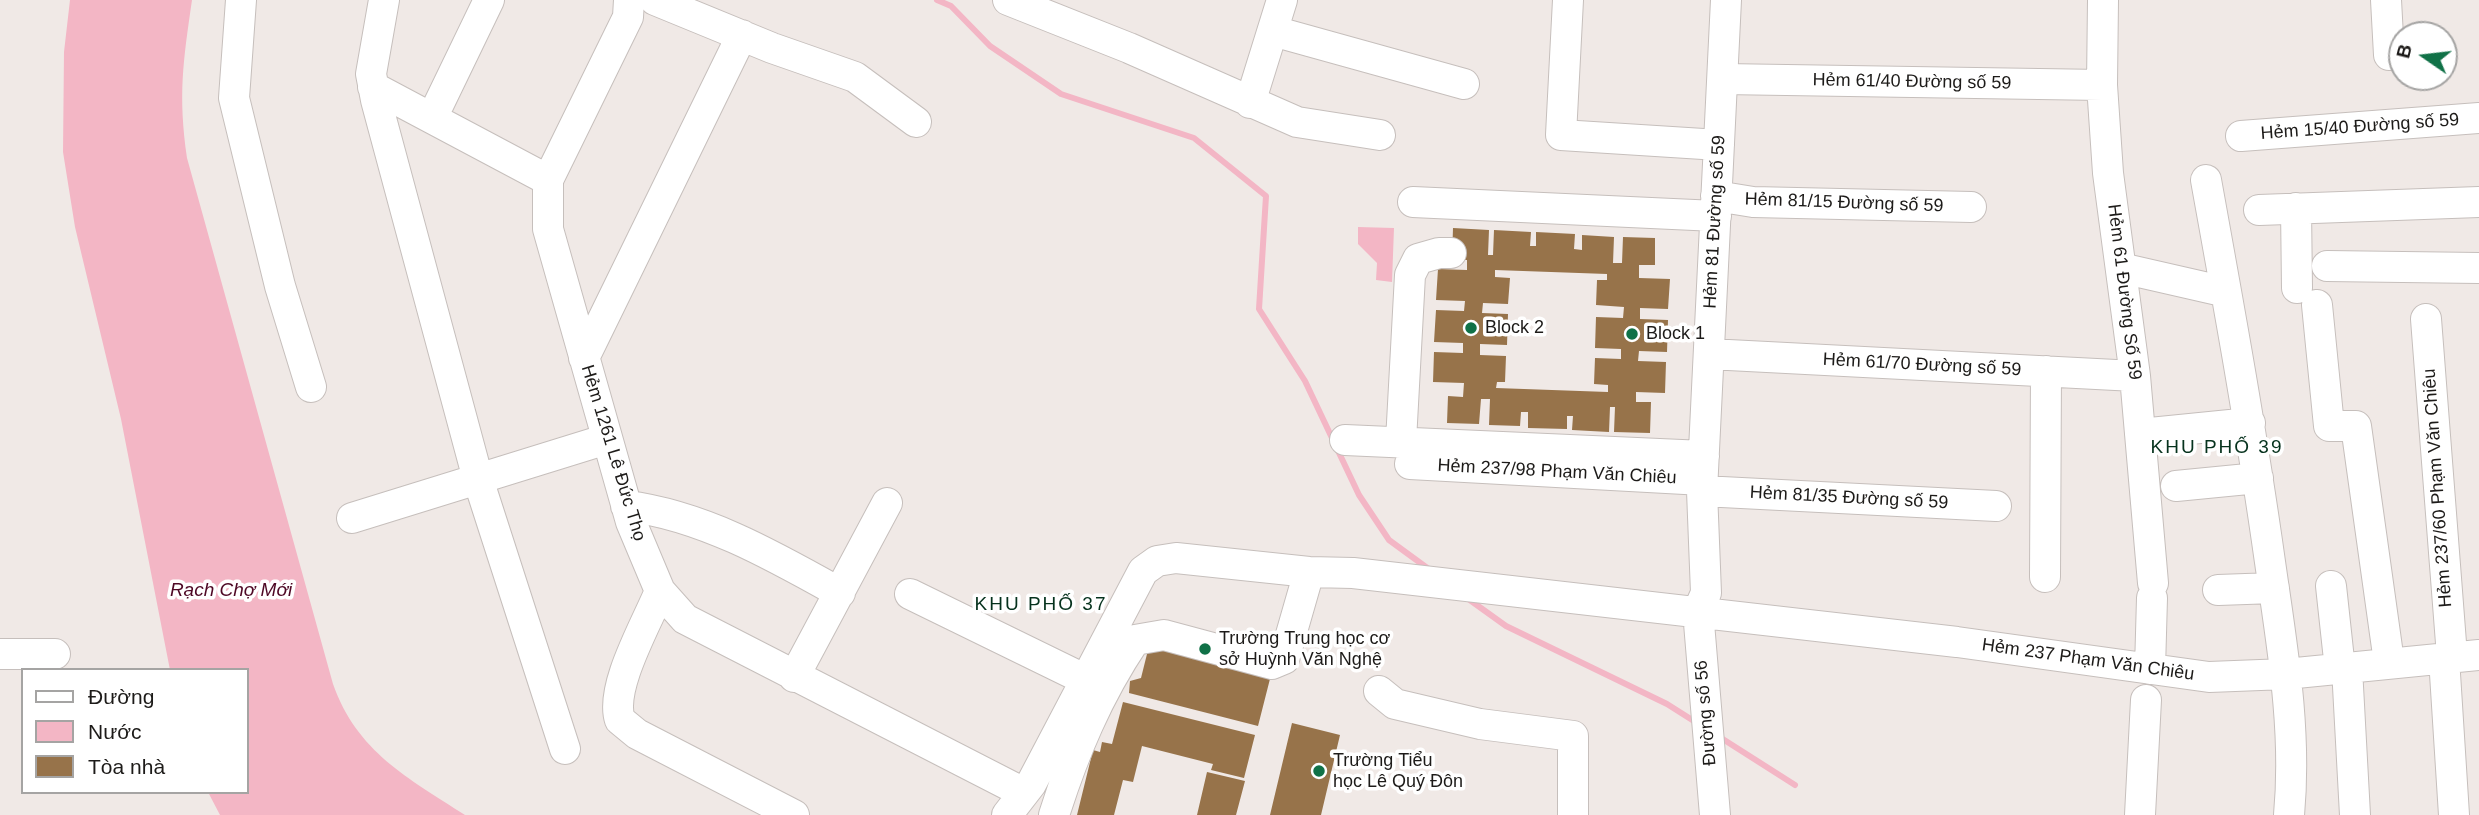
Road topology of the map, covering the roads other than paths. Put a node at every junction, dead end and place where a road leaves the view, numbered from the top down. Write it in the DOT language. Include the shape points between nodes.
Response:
graph roads {
  1 [pos="241,0"];
  2 [pos="384,0"];
  3 [pos="489,0"];
  4 [pos="629,0"];
  5 [pos="655,0"];
  6 [pos="1008,0"];
  7 [pos="1282,0"];
  8 [pos="1568,0"];
  9 [pos="1726,0"];
  10 [pos="2103,0"];
  11 [pos="2386,0"];
  12 [pos="1273,31"];
  13 [pos="742,35"];
  14 [pos="2388,37"];
  15 [pos="1723,79"];
  16 [pos="1464,84"];
  17 [pos="2102,85"];
  18 [pos="373,87"];
  19 [pos="1250,103"];
  20 [pos="432,118"];
  21 [pos="2479,118"];
  22 [pos="916,122"];
  23 [pos="1380,135"];
  24 [pos="2241,136"];
  25 [pos="1719,145"];
  26 [pos="548,180"];
  27 [pos="2206,180"];
  28 [pos="1413,202"];
  29 [pos="2479,202"];
  30 [pos="1716,206"];
  31 [pos="1971,206"];
  32 [pos="2296,208"];
  33 [pos="2259,210"];
  34 [pos="1451,253"];
  35 [pos="2328,266"];
  36 [pos="2121,268"];
  37 [pos="2479,268"];
  38 [pos="2227,292"];
  39 [pos="2426,319"];
  40 [pos="1709,354"];
  41 [pos="584,358"];
  42 [pos="2046,371"];
  43 [pos="2135,376"];
  44 [pos="311,387"];
  45 [pos="2250,424"];
  46 [pos="2140,434"];
  47 [pos="607,439"];
  48 [pos="1345,440"];
  49 [pos="1406,453"];
  50 [pos="1703,475"];
  51 [pos="2258,478"];
  52 [pos="478,480"];
  53 [pos="2176,486"];
  54 [pos="887,503"];
  55 [pos="626,506"];
  56 [pos="1996,506"];
  57 [pos="352,518"];
  58 [pos="1309,572"];
  59 [pos="2045,577"];
  60 [pos="2331,586"];
  61 [pos="2274,588"];
  62 [pos="2218,590"];
  63 [pos="660,591"];
  64 [pos="840,593"];
  65 [pos="910,594"];
  66 [pos="1698,611"];
  67 [pos="0,654"];
  68 [pos="55,654"];
  69 [pos="2458,656"];
  70 [pos="2389,662"];
  71 [pos="2150,668"];
  72 [pos="2343,668"];
  73 [pos="2286,674"];
  74 [pos="794,677"];
  75 [pos="1086,680"];
  76 [pos="1380,691"];
  77 [pos="2146,700"];
  78 [pos="565,749"];
  79 [pos="1016,804"];
  80 [pos="794,815"];
  81 [pos="1054,815"];
  82 [pos="1573,815"];
  83 [pos="1715,815"];
  84 [pos="2140,815"];
  85 [pos="2289,815"];
  86 [pos="2355,815"];
  87 [pos="2454,815"];
  1 -- 44 [label="street" via="234,98 280,286"];
  2 -- 18 [label="street" via="371,74"];
  3 -- 20 [label="street"];
  4 -- 26 [label="street, Hẻm 1261 Lê Đức Thọ" via="628,17"];
  5 -- 13 [label="street"];
  6 -- 19 [label="street"];
  7 -- 12 [label="street"];
  8 -- 25 [label="street" via="1562,135"];
  9 -- 15 [label="street, Hẻm 81 Đường số 59"];
  10 -- 17 [label="street, Hẻm 61 Đường Số 59"];
  11 -- 14 [label="street"];
  12 -- 16 [label="street"];
  12 -- 19 [label="street"];
  13 -- 22 [label="street" via="855,76"];
  13 -- 41 [label="street"];
  15 -- 17 [label="street, Hẻm 61/40 Đường số 59"];
  15 -- 25 [label="street, Hẻm 81 Đường số 59"];
  17 -- 36 [label="street, Hẻm 61 Đường Số 59"];
  18 -- 20 [label="street"];
  18 -- 52 [label="street"];
  19 -- 23 [label="street" via="1297,122"];
  20 -- 26 [label="street"];
  21 -- 24 [label="street, Hẻm 15/40 Đường số 59"];
  25 -- 30 [label="street, Hẻm 81 Đường số 59"];
  26 -- 41 [label="street, Hẻm 1261 Lê Đức Thọ" via="548,229"];
  27 -- 38 [label="street"];
  28 -- 30 [label="street, Hẻm 81/15 Đường số 59"];
  29 -- 32 [label="street"];
  30 -- 31 [label="street, Hẻm 81/15 Đường số 59" via="1753,202"];
  30 -- 40 [label="street, Hẻm 81 Đường số 59"];
  32 -- 33 [label="street"];
  32 -- 70 [label="street" via="2329,426 2356,426"];
  34 -- 49 [label="street" via="1418,258 1410,275"];
  35 -- 37 [label="street"];
  36 -- 38 [label="street"];
  36 -- 43 [label="street, Hẻm 61 Đường Số 59"];
  38 -- 45 [label="street"];
  39 -- 69 [label="street, Hẻm 237/60 Phạm Văn Chiêu"];
  40 -- 42 [label="street, Hẻm 61/70 Đường số 59"];
  40 -- 50 [label="street, Hẻm 81 Đường số 59"];
  41 -- 47 [label="street, Hẻm 1261 Lê Đức Thọ"];
  42 -- 43 [label="street, Hẻm 61/70 Đường số 59"];
  42 -- 59 [label="street"];
  43 -- 46 [label="street, Hẻm 61 Đường Số 59"];
  45 -- 46 [label="street"];
  45 -- 51 [label="street"];
  46 -- 71 [label="street, Hẻm 61 Đường Số 59" via="2152,591"];
  47 -- 52 [label="street"];
  47 -- 55 [label="street, Hẻm 1261 Lê Đức Thọ"];
  48 -- 49 [label="street, Hẻm 81/35 Đường số 59"];
  49 -- 50 [label="street, Hẻm 81/35 Đường số 59"];
  50 -- 56 [label="street, Hẻm 81/35 Đường số 59"];
  50 -- 66 [label="street, Hẻm 81 Đường số 59" via="1706,593"];
  51 -- 53 [label="street"];
  51 -- 61 [label="street"];
  52 -- 57 [label="street"];
  52 -- 78 [label="street"];
  54 -- 64 [label="street"];
  55 -- 63 [label="street, Hẻm 1261 Lê Đức Thọ"];
  55 -- 64 [label="street" via="666,512 707,527"];
  58 -- 66 [label="street, Hẻm 237 Phạm Văn Chiêu"];
  58 -- 75 [label="street, Hẻm 237 Phạm Văn Chiêu" via="1176,558 1157,561 1143,571"];
  58 -- 81 [label="street" via="1284,659 1272,664 1164,635 1135,639 1112,674 1075,750"];
  60 -- 72 [label="street"];
  61 -- 62 [label="street"];
  61 -- 73 [label="street"];
  63 -- 74 [label="street, Hẻm 1261 Lê Đức Thọ" via="685,619"];
  63 -- 80 [label="street" via="622,683 617,700 620,720 638,734"];
  64 -- 74 [label="street"];
  65 -- 75 [label="street"];
  66 -- 71 [label="street, Hẻm 237 Phạm Văn Chiêu"];
  66 -- 83 [label="street, Đường số 56"];
  67 -- 68 [label="street"];
  69 -- 70 [label="street, Hẻm 237 Phạm Văn Chiêu"];
  69 -- 87 [label="street, Hẻm 237/60 Phạm Văn Chiêu"];
  70 -- 72 [label="street, Hẻm 237 Phạm Văn Chiêu"];
  71 -- 73 [label="street, Hẻm 237 Phạm Văn Chiêu" via="2209,677"];
  72 -- 73 [label="street, Hẻm 237 Phạm Văn Chiêu"];
  72 -- 86 [label="street"];
  73 -- 85 [label="street" via="2293,775"];
  74 -- 79 [label="street, Hẻm 1261 Lê Đức Thọ"];
  75 -- 79 [label="street, Hẻm 237 Phạm Văn Chiêu"];
  76 -- 82 [label="street" via="1395,704 1407,707 1480,724 1573,736"];
  77 -- 84 [label="street"];
}
